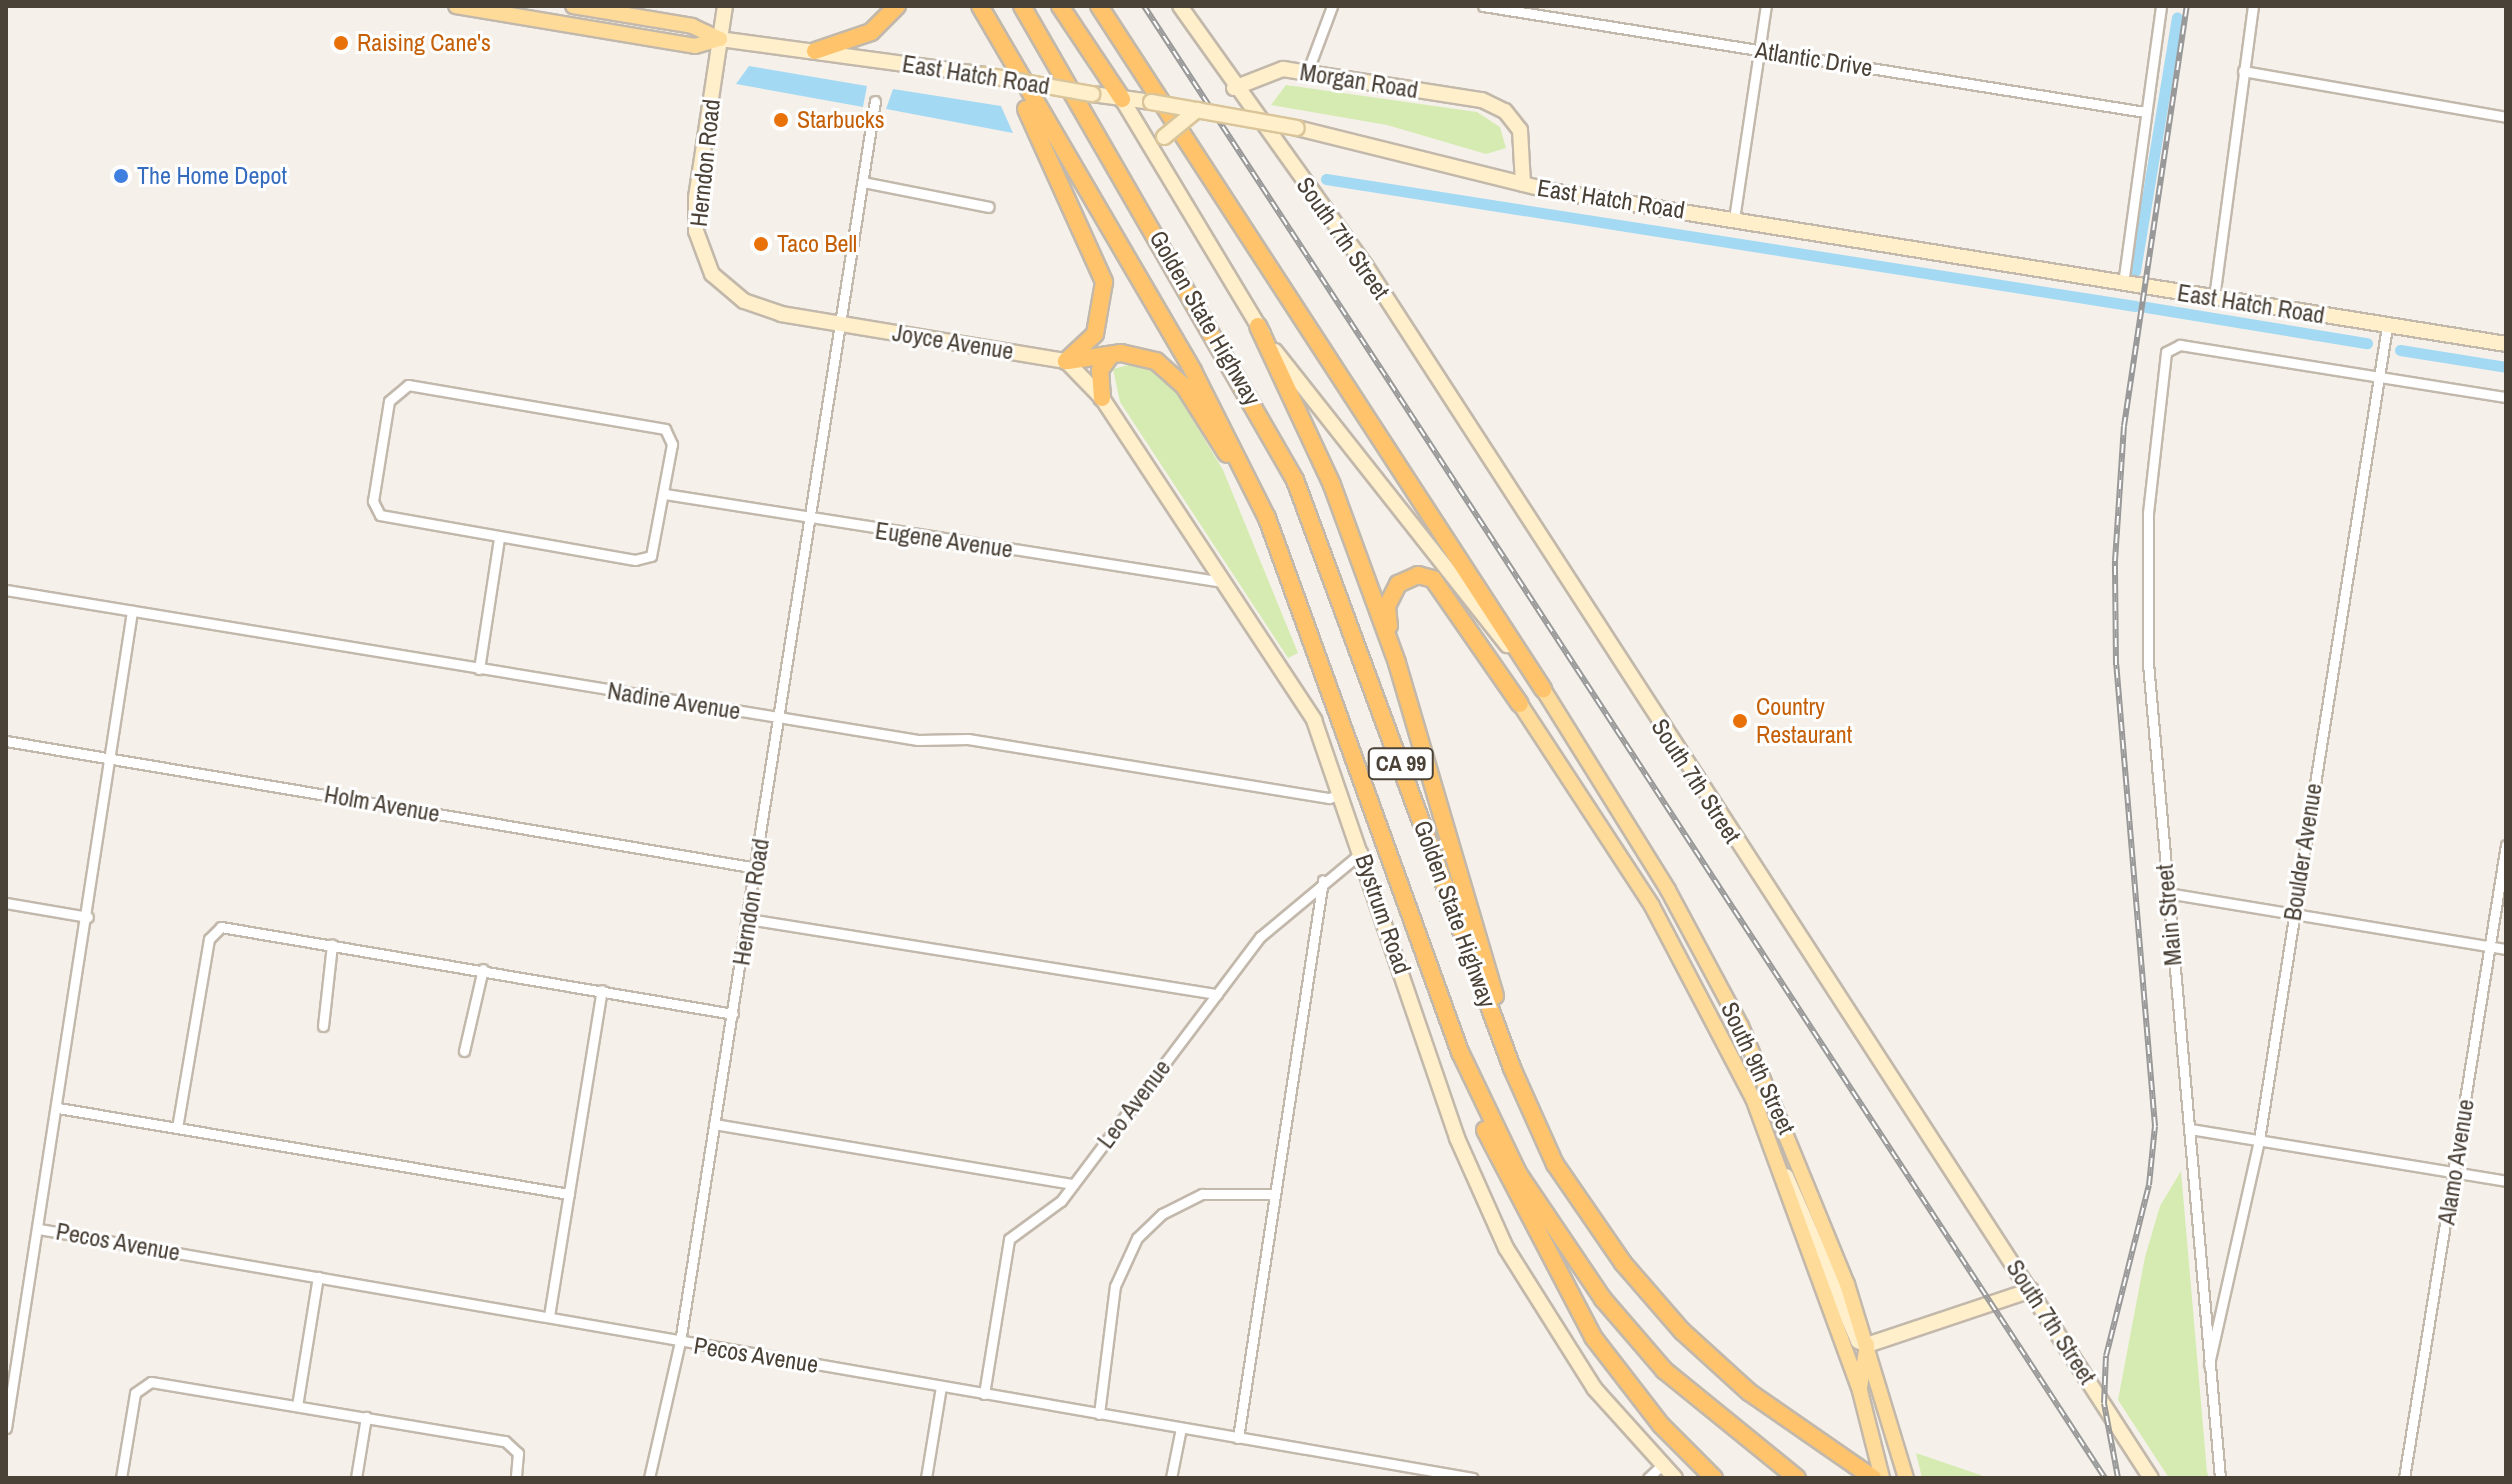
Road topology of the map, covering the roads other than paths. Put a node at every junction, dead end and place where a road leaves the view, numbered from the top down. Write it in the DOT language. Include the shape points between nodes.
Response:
graph roads {
  1 [pos="456,6"];
  2 [pos="573,6"];
  3 [pos="725,6"];
  4 [pos="897,6"];
  5 [pos="980,6"];
  6 [pos="1022,6"];
  7 [pos="1060,6"];
  8 [pos="1099,6"];
  9 [pos="1180,6"];
  10 [pos="1332,6"];
  11 [pos="1483,6"];
  12 [pos="1766,6"];
  13 [pos="2161,6"];
  14 [pos="2253,6"];
  15 [pos="720,39"];
  16 [pos="1759,50"];
  17 [pos="815,51"];
  18 [pos="1004,56"];
  19 [pos="2243,71"];
  20 [pos="1307,73"];
  21 [pos="1234,88"];
  22 [pos="1122,99"];
  23 [pos="875,101"];
  24 [pos="1198,110"];
  25 [pos="2145,112"];
  26 [pos="2506,117"];
  27 [pos="1166,173"];
  28 [pos="863,182"];
  29 [pos="1523,184"];
  30 [pos="989,207"];
  31 [pos="1734,219"];
  32 [pos="2123,284"];
  33 [pos="2214,298"];
  34 [pos="839,323"];
  35 [pos="1258,326"];
  36 [pos="2387,326"];
  37 [pos="2506,344"];
  38 [pos="1110,356"];
  39 [pos="1066,361"];
  40 [pos="2379,376"];
  41 [pos="2506,397"];
  42 [pos="1102,398"];
  43 [pos="665,494"];
  44 [pos="1267,518"];
  45 [pos="809,520"];
  46 [pos="499,538"];
  47 [pos="1223,582"];
  48 [pos="6,590"];
  49 [pos="132,611"];
  50 [pos="1397,663"];
  51 [pos="479,669"];
  52 [pos="1543,689"];
  53 [pos="1520,704"];
  54 [pos="779,718"];
  55 [pos="6,741"];
  56 [pos="111,758"];
  57 [pos="1341,794"];
  58 [pos="2506,845"];
  59 [pos="1362,852"];
  60 [pos="757,868"];
  61 [pos="1323,880"];
  62 [pos="2167,893"];
  63 [pos="6,903"];
  64 [pos="2293,913"];
  65 [pos="88,917"];
  66 [pos="748,919"];
  67 [pos="332,944"];
  68 [pos="2490,946"];
  69 [pos="2506,949"];
  70 [pos="483,969"];
  71 [pos="602,990"];
  72 [pos="1217,994"];
  73 [pos="733,1014"];
  74 [pos="323,1026"];
  75 [pos="1741,1026"];
  76 [pos="1723,1034"];
  77 [pos="464,1051"];
  78 [pos="1460,1052"];
  79 [pos="1512,1068"];
  80 [pos="58,1108"];
  81 [pos="714,1124"];
  82 [pos="177,1128"];
  83 [pos="2190,1129"];
  84 [pos="2259,1140"];
  85 [pos="2455,1172"];
  86 [pos="1786,1176"];
  87 [pos="2506,1181"];
  88 [pos="1073,1184"];
  89 [pos="569,1194"];
  90 [pos="1274,1194"];
  91 [pos="39,1229"];
  92 [pos="318,1277"];
  93 [pos="2031,1290"];
  94 [pos="549,1316"];
  95 [pos="680,1342"];
  96 [pos="1867,1345"];
  97 [pos="2207,1376"];
  98 [pos="9,1386"];
  99 [pos="941,1386"];
  100 [pos="1860,1391"];
  101 [pos="984,1394"];
  102 [pos="297,1406"];
  103 [pos="1099,1414"];
  104 [pos="366,1417"];
  105 [pos="6,1428"];
  106 [pos="1181,1428"];
  107 [pos="1238,1438"];
  108 [pos="1662,1465"];
  109 [pos="1415,1473"];
  110 [pos="121,1478"];
  111 [pos="356,1478"];
  112 [pos="516,1478"];
  113 [pos="649,1478"];
  114 [pos="926,1478"];
  115 [pos="1171,1478"];
  116 [pos="1473,1478"];
  117 [pos="1648,1478"];
  118 [pos="1675,1478"];
  119 [pos="1714,1478"];
  120 [pos="1797,1478"];
  121 [pos="1873,1478"];
  122 [pos="1882,1478"];
  123 [pos="1906,1478"];
  124 [pos="2151,1478"];
  125 [pos="2220,1478"];
  126 [pos="2404,1478"];
  1 -- 15 [label="main road, East Hatch Road" via="695,46"];
  2 -- 15 [label="main road, East Hatch Road" via="692,26"];
  3 -- 15 [label="street, Herndon Road"];
  4 -- 17 [label="highway" via="871,32"];
  5 -- 18 [label="highway, Golden State Highway / CA 99"];
  6 -- 79 [label="highway, Golden State Highway / CA 99" via="1295,480"];
  7 -- 22 [label="highway"];
  8 -- 52 [label="highway"];
  9 -- 21 [label="street"];
  10 -- 20 [label="street"];
  11 -- 16 [label="street, Atlantic Drive"];
  12 -- 16 [label="street"];
  13 -- 25 [label="street"];
  14 -- 19 [label="street"];
  15 -- 17 [label="street, East Hatch Road"];
  15 -- 34 [label="street, Herndon Road" via="696,197 705,261 744,301"];
  16 -- 25 [label="street, Atlantic Drive"];
  16 -- 31 [label="street"];
  17 -- 22 [label="street, East Hatch Road, bridge"];
  18 -- 39 [label="highway" via="1104,282 1095,334"];
  18 -- 44 [label="highway, Golden State Highway / CA 99" via="1193,371"];
  19 -- 26 [label="street"];
  19 -- 33 [label="street"];
  20 -- 21 [label="street, Morgan Road" via="1269,72"];
  20 -- 29 [label="street, Morgan Road" via="1495,105 1520,130"];
  21 -- 93 [label="street, South 7th Street" via="1365,265"];
  22 -- 24 [label="street, East Hatch Road, bridge"];
  22 -- 27 [label="street"];
  23 -- 28 [label="street, Herndon Road"];
  24 -- 27 [label="street, bridge" via="1164,137"];
  24 -- 29 [label="street, East Hatch Road, bridge" via="1297,128"];
  25 -- 32 [label="street"];
  27 -- 35 [label="street"];
  28 -- 30 [label="street"];
  28 -- 34 [label="street, Herndon Road"];
  29 -- 31 [label="street, East Hatch Road"];
  31 -- 32 [label="street, East Hatch Road"];
  32 -- 33 [label="street, East Hatch Road"];
  33 -- 36 [label="street, East Hatch Road"];
  34 -- 39 [label="street, Joyce Avenue"];
  34 -- 45 [label="street, Herndon Road"];
  35 -- 50 [label="highway" via="1332,485"];
  35 -- 52 [label="street" via="1349,453"];
  36 -- 37 [label="street, East Hatch Road"];
  36 -- 40 [label="street, Boulder Avenue"];
  38 -- 39 [label="highway"];
  38 -- 42 [label="highway" via="1100,370"];
  38 -- 44 [label="highway" via="1145,356 1174,375"];
  39 -- 42 [label="street, Bystrum Road"];
  40 -- 41 [label="street"];
  40 -- 62 [label="street, Main Street" via="2180,345 2166,352 2144,583"];
  40 -- 64 [label="street, Boulder Avenue"];
  42 -- 47 [label="street, Bystrum Road"];
  43 -- 45 [label="street, Eugene Avenue"];
  43 -- 46 [label="street" via="651,556 635,560"];
  43 -- 46 [label="street" via="669,434 658,425 467,394 397,389 373,501 378,513"];
  44 -- 78 [label="highway, Golden State Highway / CA 99"];
  45 -- 47 [label="street, Eugene Avenue"];
  45 -- 54 [label="street, Herndon Road"];
  46 -- 51 [label="street"];
  47 -- 57 [label="street, Bystrum Road" via="1304,701"];
  48 -- 49 [label="street, Nadine Avenue"];
  49 -- 51 [label="street, Nadine Avenue"];
  49 -- 56 [label="street"];
  50 -- 53 [label="highway" via="1390,593 1405,579 1433,579"];
  50 -- 79 [label="highway" via="1456,844"];
  51 -- 54 [label="street, Nadine Avenue"];
  52 -- 75 [label="main road, South 9th Street" via="1668,890"];
  53 -- 76 [label="main road, South 9th Street" via="1652,906"];
  54 -- 57 [label="street, Nadine Avenue" via="918,740 968,739 1329,798"];
  54 -- 60 [label="street, Herndon Road"];
  55 -- 56 [label="street, Holm Avenue"];
  56 -- 60 [label="street, Holm Avenue"];
  56 -- 65 [label="street"];
  57 -- 59 [label="street, Bystrum Road"];
  58 -- 68 [label="street, Alamo Avenue"];
  59 -- 61 [label="street, Leo Avenue"];
  59 -- 108 [label="street, Bystrum Road" via="1457,1138 1506,1248 1594,1388"];
  60 -- 66 [label="street, Herndon Road"];
  61 -- 72 [label="street, Leo Avenue" via="1260,937"];
  61 -- 90 [label="street"];
  62 -- 64 [label="street"];
  62 -- 83 [label="street, Main Street"];
  63 -- 65 [label="street"];
  64 -- 68 [label="street"];
  64 -- 84 [label="street, Boulder Avenue"];
  65 -- 80 [label="street"];
  66 -- 72 [label="street"];
  66 -- 73 [label="street, Herndon Road"];
  67 -- 70 [label="street"];
  67 -- 74 [label="street"];
  67 -- 82 [label="street" via="216,930"];
  68 -- 69 [label="street"];
  68 -- 85 [label="street, Alamo Avenue"];
  70 -- 71 [label="street"];
  70 -- 77 [label="street"];
  71 -- 73 [label="street"];
  71 -- 89 [label="street"];
  72 -- 88 [label="street, Leo Avenue"];
  73 -- 81 [label="street, Herndon Road"];
  75 -- 76 [label="main road"];
  75 -- 96 [label="main road, South 9th Street" via="1801,1163"];
  76 -- 86 [label="main road, South 9th Street"];
  78 -- 119 [label="highway" via="1493,1152 1574,1306 1636,1395"];
  78 -- 120 [label="highway, Golden State Highway / CA 99" via="1518,1173 1603,1299 1698,1402"];
  79 -- 121 [label="highway, Golden State Highway / CA 99" via="1555,1164 1652,1298 1749,1392"];
  80 -- 82 [label="street"];
  80 -- 91 [label="street"];
  81 -- 88 [label="street"];
  81 -- 95 [label="street, Herndon Road"];
  82 -- 89 [label="street"];
  83 -- 84 [label="street"];
  83 -- 97 [label="street, Main Street"];
  84 -- 85 [label="street"];
  84 -- 97 [label="street, Boulder Avenue"];
  85 -- 87 [label="street"];
  85 -- 126 [label="street, Alamo Avenue"];
  86 -- 96 [label="street" via="1853,1336"];
  86 -- 100 [label="main road, South 9th Street"];
  88 -- 101 [label="street, Leo Avenue" via="1009,1239"];
  89 -- 94 [label="street"];
  90 -- 103 [label="street" via="1202,1194 1162,1214 1137,1238 1115,1286"];
  90 -- 107 [label="street"];
  91 -- 92 [label="street, Pecos Avenue"];
  91 -- 98 [label="street"];
  92 -- 94 [label="street, Pecos Avenue"];
  92 -- 102 [label="street"];
  93 -- 96 [label="street"];
  93 -- 124 [label="street, South 7th Street"];
  94 -- 95 [label="street, Pecos Avenue"];
  95 -- 99 [label="street, Pecos Avenue"];
  95 -- 113 [label="street, Herndon Road"];
  96 -- 100 [label="main road"];
  96 -- 123 [label="main road, South 9th Street"];
  97 -- 125 [label="street, Main Street"];
  98 -- 105 [label="street"];
  99 -- 101 [label="street, Pecos Avenue"];
  99 -- 114 [label="street"];
  100 -- 122 [label="main road, South 9th Street"];
  101 -- 103 [label="street, Pecos Avenue"];
  102 -- 104 [label="street"];
  102 -- 110 [label="street" via="141,1385"];
  103 -- 106 [label="street, Pecos Avenue"];
  104 -- 111 [label="street"];
  104 -- 112 [label="street" via="515,1448"];
  106 -- 107 [label="street, Pecos Avenue"];
  106 -- 115 [label="street"];
  107 -- 109 [label="street, Pecos Avenue"];
  108 -- 117 [label="street"];
  108 -- 118 [label="street, Bystrum Road"];
  109 -- 116 [label="street, Pecos Avenue"];
}
